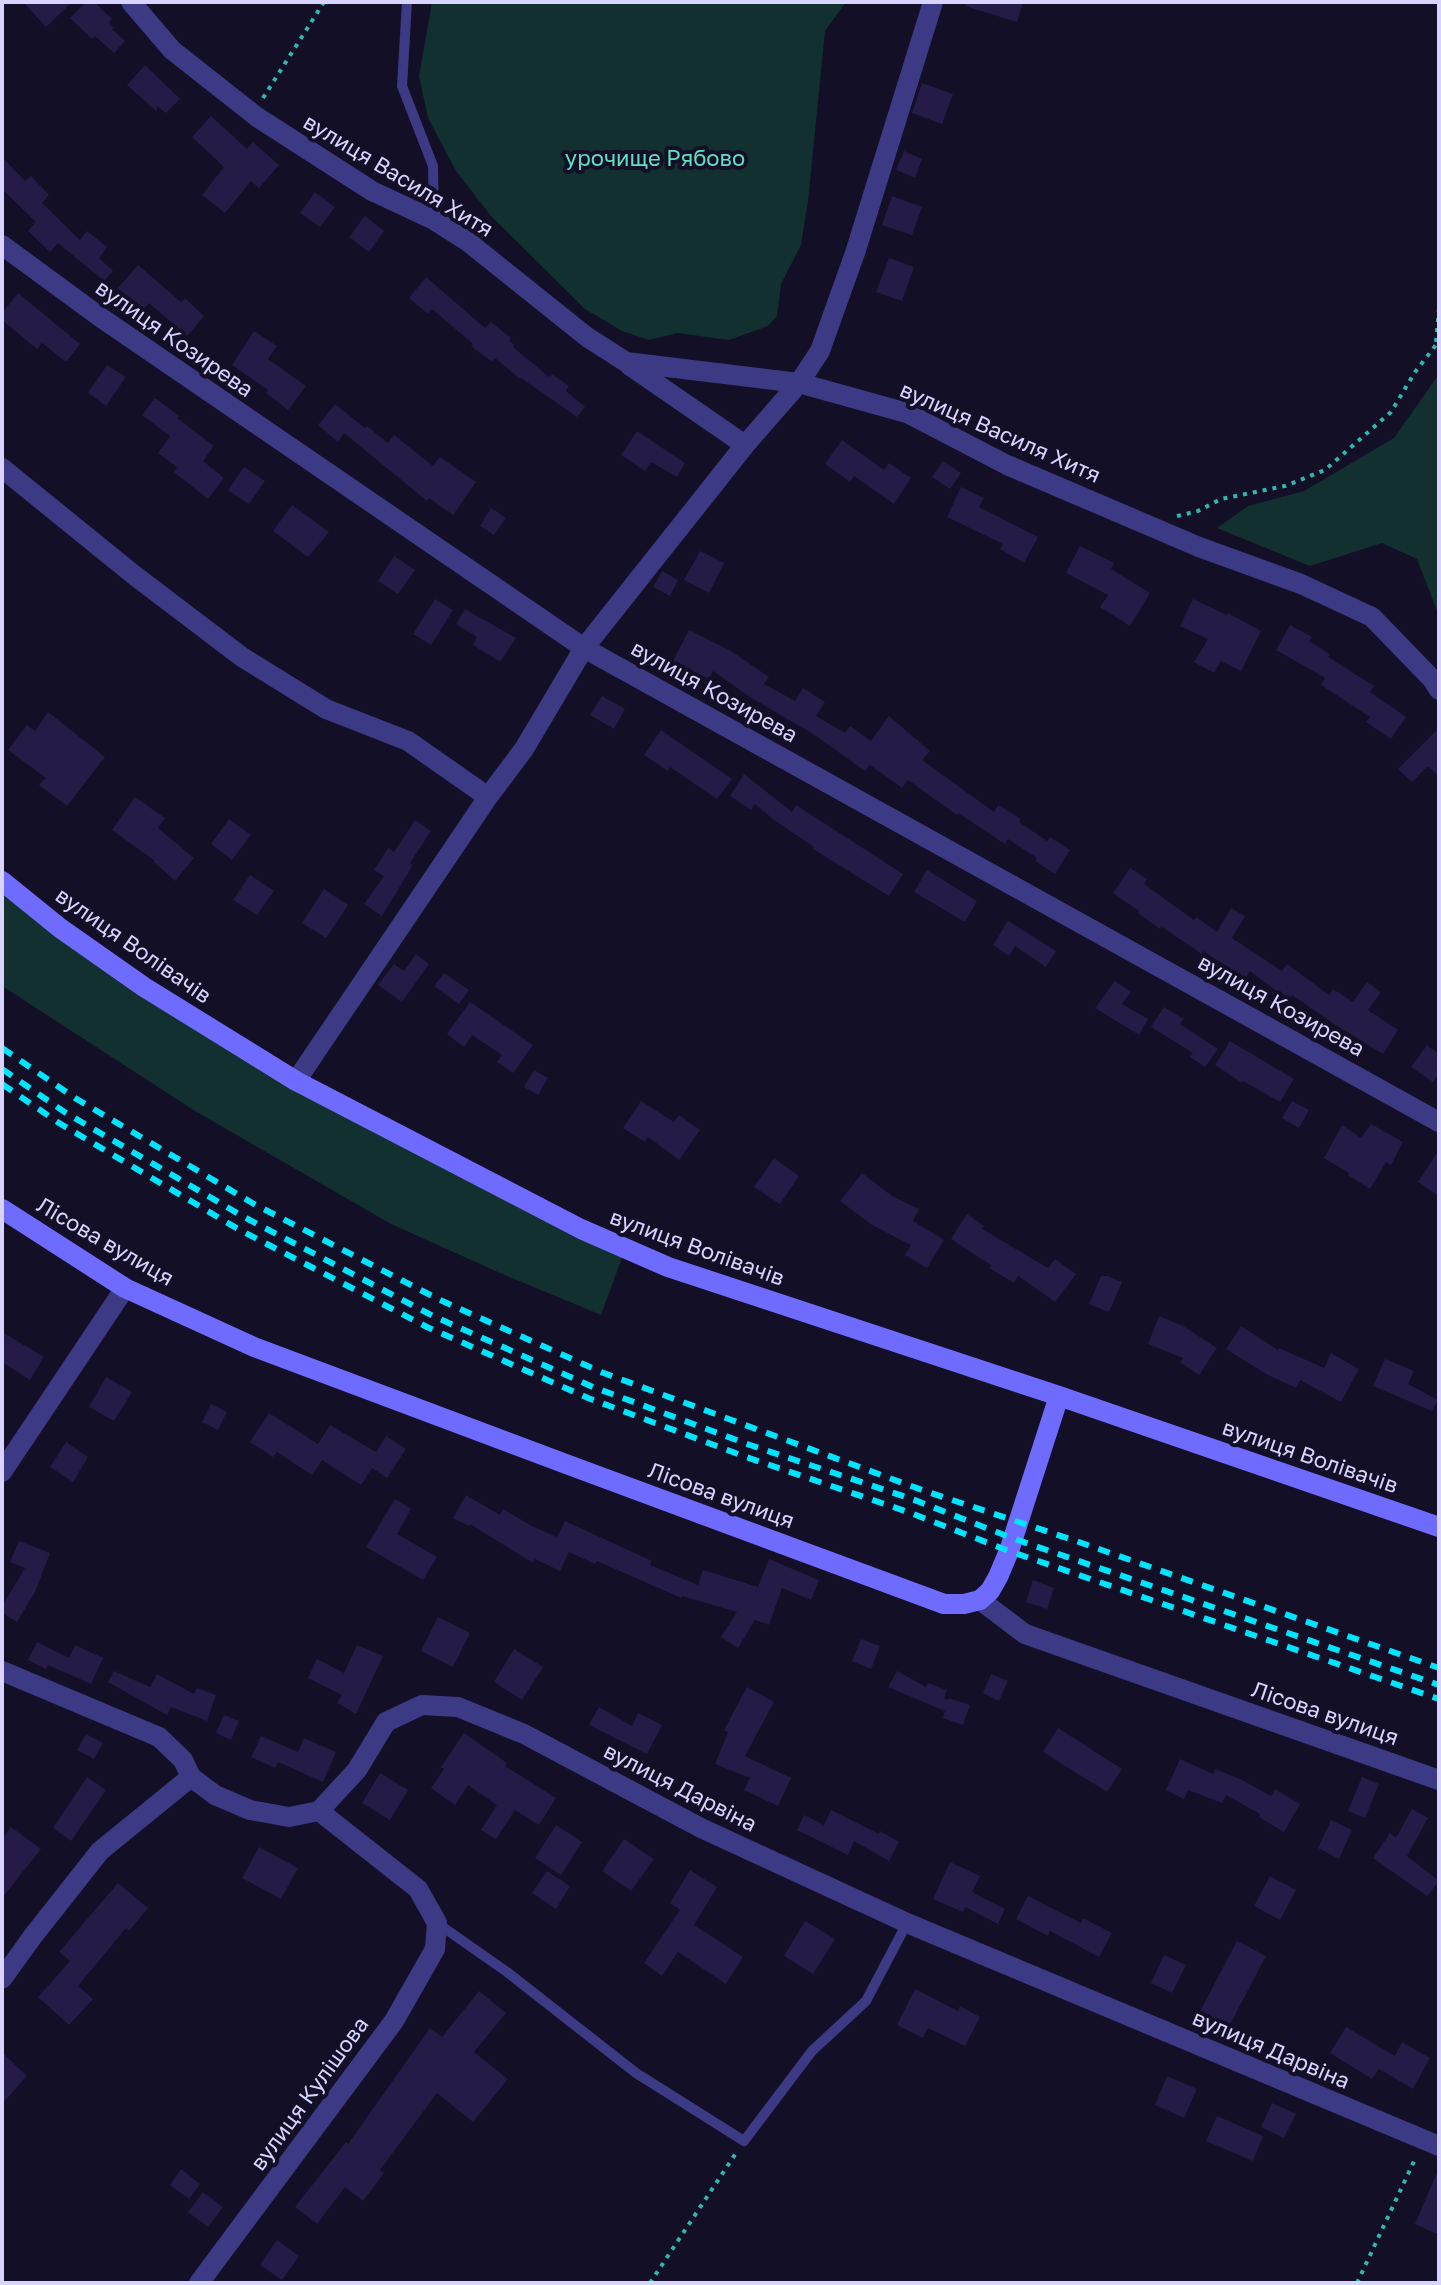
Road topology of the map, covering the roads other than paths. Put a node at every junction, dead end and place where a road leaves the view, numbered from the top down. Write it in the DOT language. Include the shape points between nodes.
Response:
graph roads {
  1 [pos="131,2"];
  2 [pos="407,2"];
  3 [pos="933,2"];
  4 [pos="434,220"];
  5 [pos="2,245"];
  6 [pos="626,362"];
  7 [pos="799,383"];
  8 [pos="745,445"];
  9 [pos="2,468"];
  10 [pos="584,648"];
  11 [pos="1439,690"];
  12 [pos="488,797"];
  13 [pos="2,881"];
  14 [pos="296,1081"];
  15 [pos="1439,1122"];
  16 [pos="2,1209"];
  17 [pos="125,1288"];
  18 [pos="1059,1396"];
  19 [pos="2,1472"];
  20 [pos="1439,1527"];
  21 [pos="980,1600"];
  22 [pos="2,1671"];
  23 [pos="191,1777"];
  24 [pos="1439,1780"];
  25 [pos="319,1811"];
  26 [pos="437,1923"];
  27 [pos="907,1923"];
  28 [pos="2,1979"];
  29 [pos="1432,2143"];
  30 [pos="199,2283"];
  1 -- 4 [label="street, вулиця Василя Хитя" via="172,50 252,113 372,191"];
  2 -- 4 [label="lane" via="402,86 433,166"];
  3 -- 7 [label="street" via="855,253 820,351"];
  4 -- 6 [label="street, вулиця Василя Хитя"];
  5 -- 10 [label="street, вулиця Козирева"];
  6 -- 7 [label="street, вулиця Василя Хитя"];
  6 -- 8 [label="street"];
  7 -- 8 [label="street"];
  7 -- 11 [label="street, вулиця Василя Хитя" via="907,413 1007,465 1372,617"];
  8 -- 10 [label="street"];
  9 -- 12 [label="street" via="242,657 326,709 408,741"];
  10 -- 12 [label="street" via="524,749"];
  10 -- 15 [label="street, вулиця Козирева"];
  12 -- 14 [label="street"];
  13 -- 14 [label="street, вулиця Волівачів" via="144,987"];
  14 -- 18 [label="street, вулиця Волівачів" via="581,1229 668,1267"];
  16 -- 17 [label="street, Лісова вулиця"];
  17 -- 19 [label="street"];
  17 -- 21 [label="street, Лісова вулиця" via="254,1347 944,1604"];
  18 -- 20 [label="street, вулиця Волівачів"];
  18 -- 21 [label="street" via="1009,1551 990,1591"];
  21 -- 24 [label="street, Лісова вулиця" via="1025,1634"];
  22 -- 23 [label="street" via="159,1737 183,1760"];
  23 -- 25 [label="street" via="250,1810 289,1817"];
  23 -- 28 [label="street" via="100,1851"];
  25 -- 26 [label="street" via="418,1889"];
  25 -- 27 [label="street, вулиця Дарвіна" via="357,1770 386,1722 422,1705 458,1707 524,1734 701,1828"];
  26 -- 27 [label="lane" via="636,2073 744,2141 812,2051 866,2001"];
  26 -- 30 [label="street, вулиця Кулішова" via="435,1949 394,2021"];
  27 -- 29 [label="street, вулиця Дарвіна"];
}
